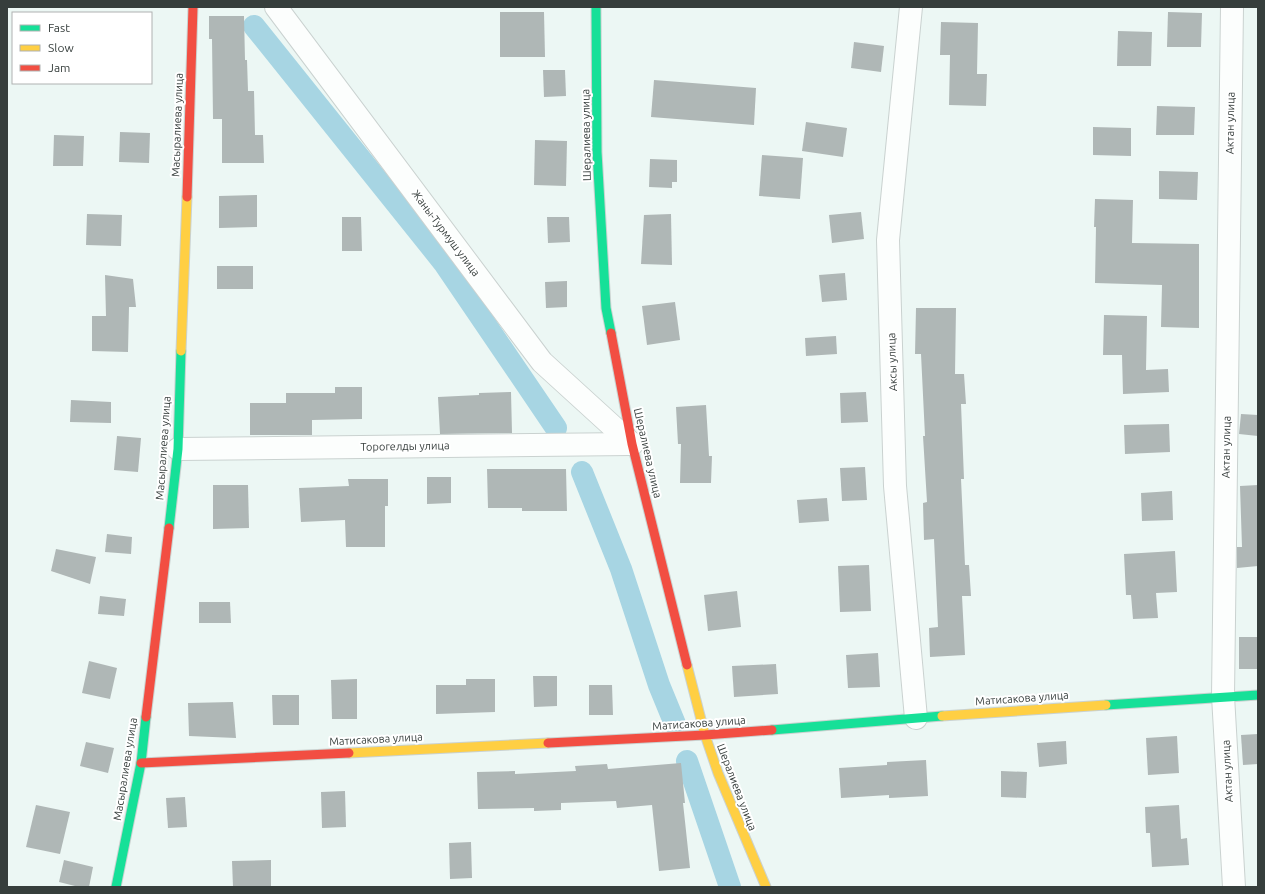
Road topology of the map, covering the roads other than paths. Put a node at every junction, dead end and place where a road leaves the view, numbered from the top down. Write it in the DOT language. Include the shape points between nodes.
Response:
graph roads {
  1 [pos="193,7"];
  2 [pos="276,7"];
  3 [pos="596,7"];
  4 [pos="911,7"];
  5 [pos="1232,7"];
  6 [pos="632,444"];
  7 [pos="178,449"];
  8 [pos="1258,695"];
  9 [pos="1223,696"];
  10 [pos="916,718"];
  11 [pos="705,735"];
  12 [pos="141,763"];
  13 [pos="116,887"];
  14 [pos="766,887"];
  15 [pos="1234,887"];
  1 -- 7 [label="street, Масыралиева улица"];
  2 -- 6 [label="street, Жаны-Турмуш улица" via="542,362"];
  3 -- 6 [label="street, Шералиева улица" via="597,152 606,308"];
  4 -- 10 [label="street, Аксы улица" via="888,240 895,486"];
  5 -- 9 [label="street, Актан улица"];
  6 -- 7 [label="street, Торогелды улица"];
  6 -- 11 [label="street, Шералиева улица"];
  7 -- 12 [label="street, Масыралиева улица"];
  8 -- 9 [label="street, Матисакова улица"];
  9 -- 10 [label="street, Матисакова улица"];
  9 -- 15 [label="street, Актан улица"];
  10 -- 11 [label="street, Матисакова улица"];
  11 -- 12 [label="street, Матисакова улица"];
  11 -- 14 [label="street, Шералиева улица" via="718,773"];
  12 -- 13 [label="street, Масыралиева улица"];
}
